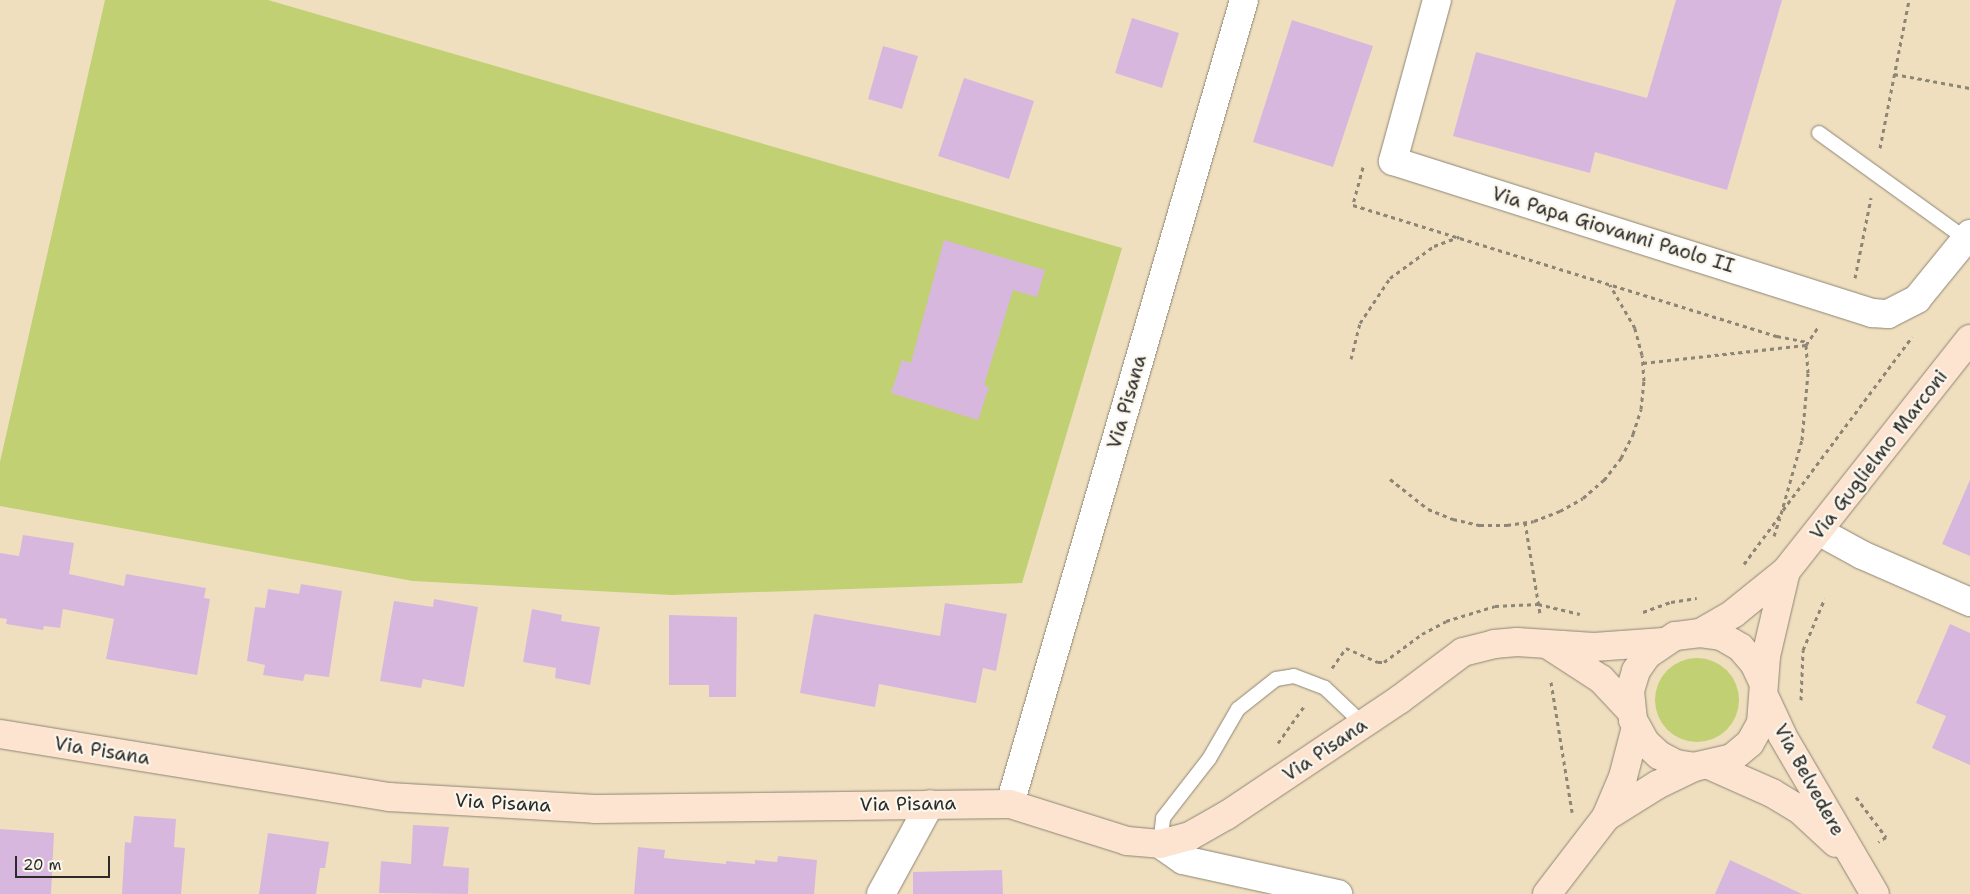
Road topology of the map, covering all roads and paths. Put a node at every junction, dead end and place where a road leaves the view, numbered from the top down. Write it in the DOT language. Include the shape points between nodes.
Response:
graph roads {
  1 [pos="1244,0"];
  2 [pos="1437,0"];
  3 [pos="1909,0"];
  4 [pos="1894,74"];
  5 [pos="1970,88"];
  6 [pos="1819,133"];
  7 [pos="1876,173"];
  8 [pos="1969,239"];
  9 [pos="1609,284"];
  10 [pos="1853,288"];
  11 [pos="1824,318"];
  12 [pos="1915,333"];
  13 [pos="1970,339"];
  14 [pos="1807,344"];
  15 [pos="1352,359"];
  16 [pos="1643,363"];
  17 [pos="1390,480"];
  18 [pos="1781,514"];
  19 [pos="1524,522"];
  20 [pos="1820,532"];
  21 [pos="1738,571"];
  22 [pos="1786,571"];
  23 [pos="1707,596"];
  24 [pos="1825,598"];
  25 [pos="1970,602"];
  26 [pos="1538,604"];
  27 [pos="1583,615"];
  28 [pos="1636,617"];
  29 [pos="1542,630"];
  30 [pos="1700,633"];
  31 [pos="1664,642"];
  32 [pos="1549,673"];
  33 [pos="1319,686"];
  34 [pos="1764,691"];
  35 [pos="1801,704"];
  36 [pos="1633,719"];
  37 [pos="1363,724"];
  38 [pos="0,734"];
  39 [pos="1276,745"];
  40 [pos="1703,767"];
  41 [pos="1850,790"];
  42 [pos="930,804"];
  43 [pos="1010,804"];
  44 [pos="1572,812"];
  45 [pos="1606,817"];
  46 [pos="1886,837"];
  47 [pos="1160,844"];
  48 [pos="1853,860"];
  49 [pos="881,894"];
  50 [pos="1338,894"];
  51 [pos="1547,894"];
  52 [pos="1875,894"];
  1 -- 43 [label="street, Via Pisana"];
  2 -- 8 [label="street, Via Papa Giovanni Paolo II" via="1393,161 1872,313 1888,314 1917,299"];
  3 -- 4 [label="path"];
  4 -- 5 [label="path"];
  4 -- 7 [label="path"];
  6 -- 7 [label="lane"];
  7 -- 8 [label="lane"];
  7 -- 10 [label="path"];
  9 -- 14 [label="path"];
  9 -- 15 [label="path" via="1459,237 1434,246 1390,278 1360,323"];
  9 -- 16 [label="path" via="1624,304 1635,328"];
  11 -- 14 [label="path"];
  12 -- 18 [label="path"];
  13 -- 20 [label="street, Via Guglielmo Marconi"];
  14 -- 16 [label="path"];
  14 -- 18 [label="path" via="1808,373 1802,440"];
  16 -- 19 [label="path" via="1641,409 1620,458 1583,498 1560,512"];
  17 -- 19 [label="path" via="1428,509 1453,519 1480,524"];
  18 -- 21 [label="path"];
  19 -- 26 [label="path"];
  20 -- 22 [label="street, Via Guglielmo Marconi"];
  20 -- 25 [label="street" via="1862,555"];
  22 -- 30 [label="street, Via Guglielmo Marconi" via="1734,613"];
  22 -- 34 [label="street, Via Guglielmo Marconi"];
  23 -- 28 [label="path" via="1658,606"];
  24 -- 35 [label="path" via="1803,650"];
  26 -- 27 [label="path"];
  26 -- 29 [label="path"];
  26 -- 33 [label="path" via="1495,606 1469,612 1422,634 1384,662 1346,648"];
  29 -- 31 [label="street, Via Pisana" via="1594,647"];
  29 -- 36 [label="street" via="1601,679"];
  29 -- 37 [label="street, Via Pisana" via="1462,652"];
  30 -- 31 [label="street" via="1687,633"];
  30 -- 34 [label="street" via="1721,636 1740,647 1754,663"];
  31 -- 36 [label="street" via="1636,671 1630,691"];
  32 -- 44 [label="path"];
  33 -- 37 [label="lane"];
  33 -- 39 [label="path"];
  33 -- 47 [label="lane" via="1294,676 1276,679 1238,709 1209,759 1163,818"];
  34 -- 40 [label="street" via="1762,723 1750,743 1732,758"];
  34 -- 48 [label="street, Via Belvedere"];
  36 -- 40 [label="street" via="1659,755 1676,764"];
  36 -- 45 [label="street" via="1624,777"];
  37 -- 47 [label="street, Via Pisana" via="1227,815 1190,836"];
  38 -- 42 [label="street, Via Pisana" via="388,797 595,809"];
  40 -- 45 [label="street" via="1657,785"];
  40 -- 48 [label="street, Via Belvedere" via="1772,792 1799,809"];
  41 -- 46 [label="path"];
  42 -- 43 [label="street, Via Pisana"];
  42 -- 49 [label="street"];
  43 -- 47 [label="street, Via Pisana" via="1127,841"];
  45 -- 51 [label="street"];
  47 -- 50 [label="street, Via Pisana" via="1183,860"];
  48 -- 52 [label="street, Via Belvedere"];
}
